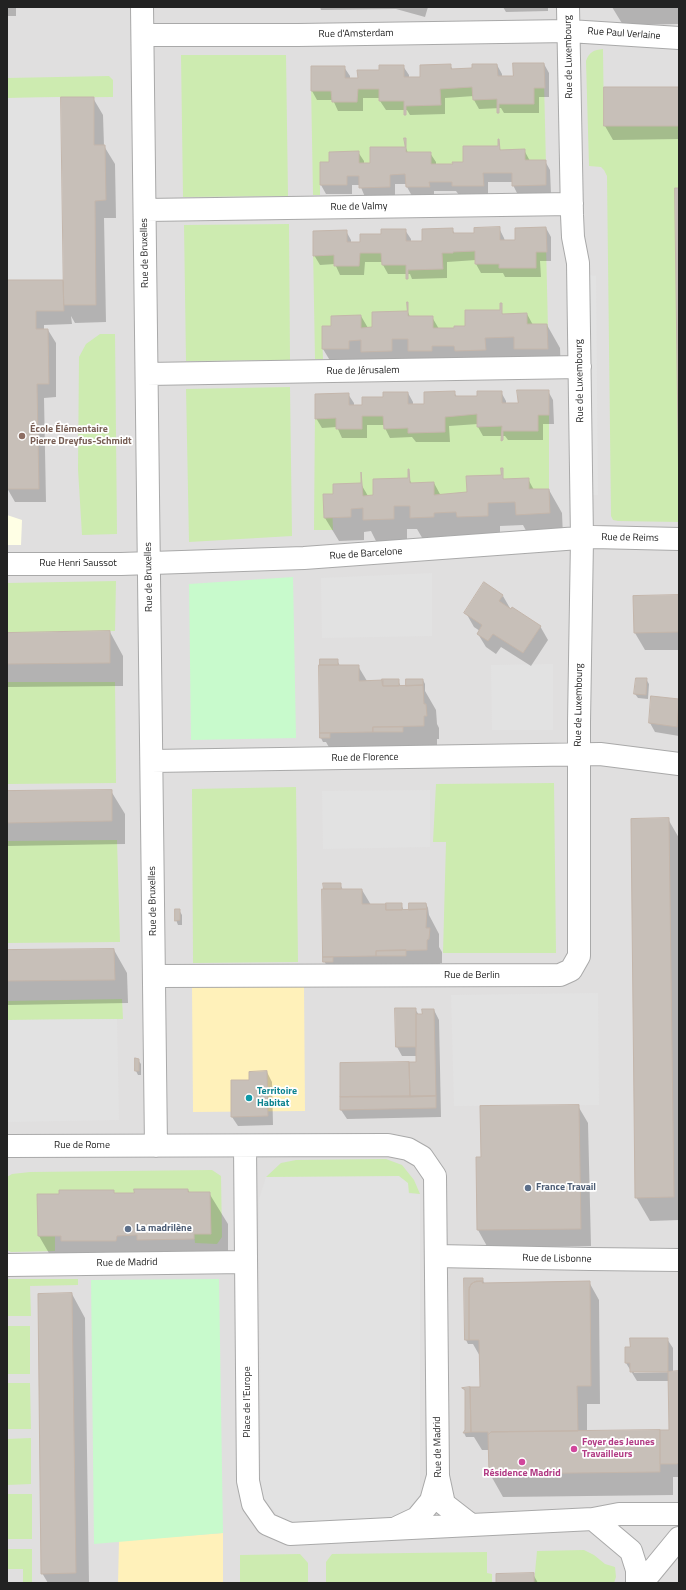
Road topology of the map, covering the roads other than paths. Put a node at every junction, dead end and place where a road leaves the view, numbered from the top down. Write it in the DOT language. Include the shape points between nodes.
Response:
graph roads {
  1 [pos="142,7"];
  2 [pos="568,7"];
  3 [pos="568,31"];
  4 [pos="143,35"];
  5 [pos="679,38"];
  6 [pos="572,204"];
  7 [pos="145,210"];
  8 [pos="580,367"];
  9 [pos="147,374"];
  10 [pos="582,539"];
  11 [pos="679,539"];
  12 [pos="7,564"];
  13 [pos="149,564"];
  14 [pos="579,755"];
  15 [pos="152,760"];
  16 [pos="679,764"];
  17 [pos="154,976"];
  18 [pos="7,1146"];
  19 [pos="156,1146"];
  20 [pos="245,1146"];
  21 [pos="436,1256"];
  22 [pos="679,1260"];
  23 [pos="246,1262"];
  24 [pos="7,1265"];
  25 [pos="438,1476"];
  26 [pos="679,1514"];
  27 [pos="594,1519"];
  28 [pos="471,1525"];
  29 [pos="395,1529"];
  30 [pos="679,1538"];
  31 [pos="638,1583"];
  32 [pos="642,1583"];
  1 -- 4 [label="street, Rue de Bruxelles"];
  2 -- 3 [label="street, Rue de Luxembourg"];
  3 -- 4 [label="street, Rue d'Amsterdam"];
  3 -- 5 [label="street, Rue Paul Verlaine"];
  3 -- 6 [label="street, Rue de Luxembourg"];
  4 -- 7 [label="street, Rue de Bruxelles"];
  6 -- 7 [label="street, Rue de Valmy"];
  6 -- 8 [label="street, Rue de Luxembourg" via="573,237 578,263"];
  7 -- 9 [label="street, Rue de Bruxelles"];
  8 -- 9 [label="street, Rue de Jérusalem"];
  8 -- 10 [label="street, Rue de Luxembourg"];
  9 -- 13 [label="street, Rue de Bruxelles"];
  10 -- 11 [label="street, Rue de Reims"];
  10 -- 13 [label="street, Rue de Barcelone" via="304,558"];
  10 -- 14 [label="street, Rue de Luxembourg"];
  12 -- 13 [label="street, Rue Henri Saussot"];
  13 -- 15 [label="street, Rue de Bruxelles"];
  14 -- 15 [label="street, Rue de Florence"];
  14 -- 16 [label="street, Rue de Florence" via="600,754"];
  14 -- 17 [label="street, Rue de Berlin" via="579,956 571,970 560,975"];
  15 -- 17 [label="street, Rue de Bruxelles"];
  17 -- 19 [label="street, Rue de Bruxelles"];
  18 -- 19 [label="street, Rue de Rome"];
  19 -- 20 [label="street"];
  20 -- 21 [label="street" via="388,1145 422,1157 435,1176"];
  20 -- 23 [label="street, Place de l'Europe"];
  21 -- 22 [label="street, Rue de Lisbonne"];
  21 -- 25 [label="street, Rue de Madrid"];
  23 -- 24 [label="street, Rue de Madrid"];
  23 -- 29 [label="street, Place de l'Europe" via="248,1481 253,1504 267,1524 290,1534"];
  25 -- 28 [label="street, Rue de Madrid" via="444,1504"];
  25 -- 29 [label="street, Place de l'Europe" via="431,1501 417,1518"];
  26 -- 27 [label="street" via="619,1514"];
  27 -- 28 [label="street"];
  27 -- 31 [label="street" via="631,1551"];
  28 -- 29 [label="street, Place de l'Europe"];
  30 -- 32 [label="street"];
}
